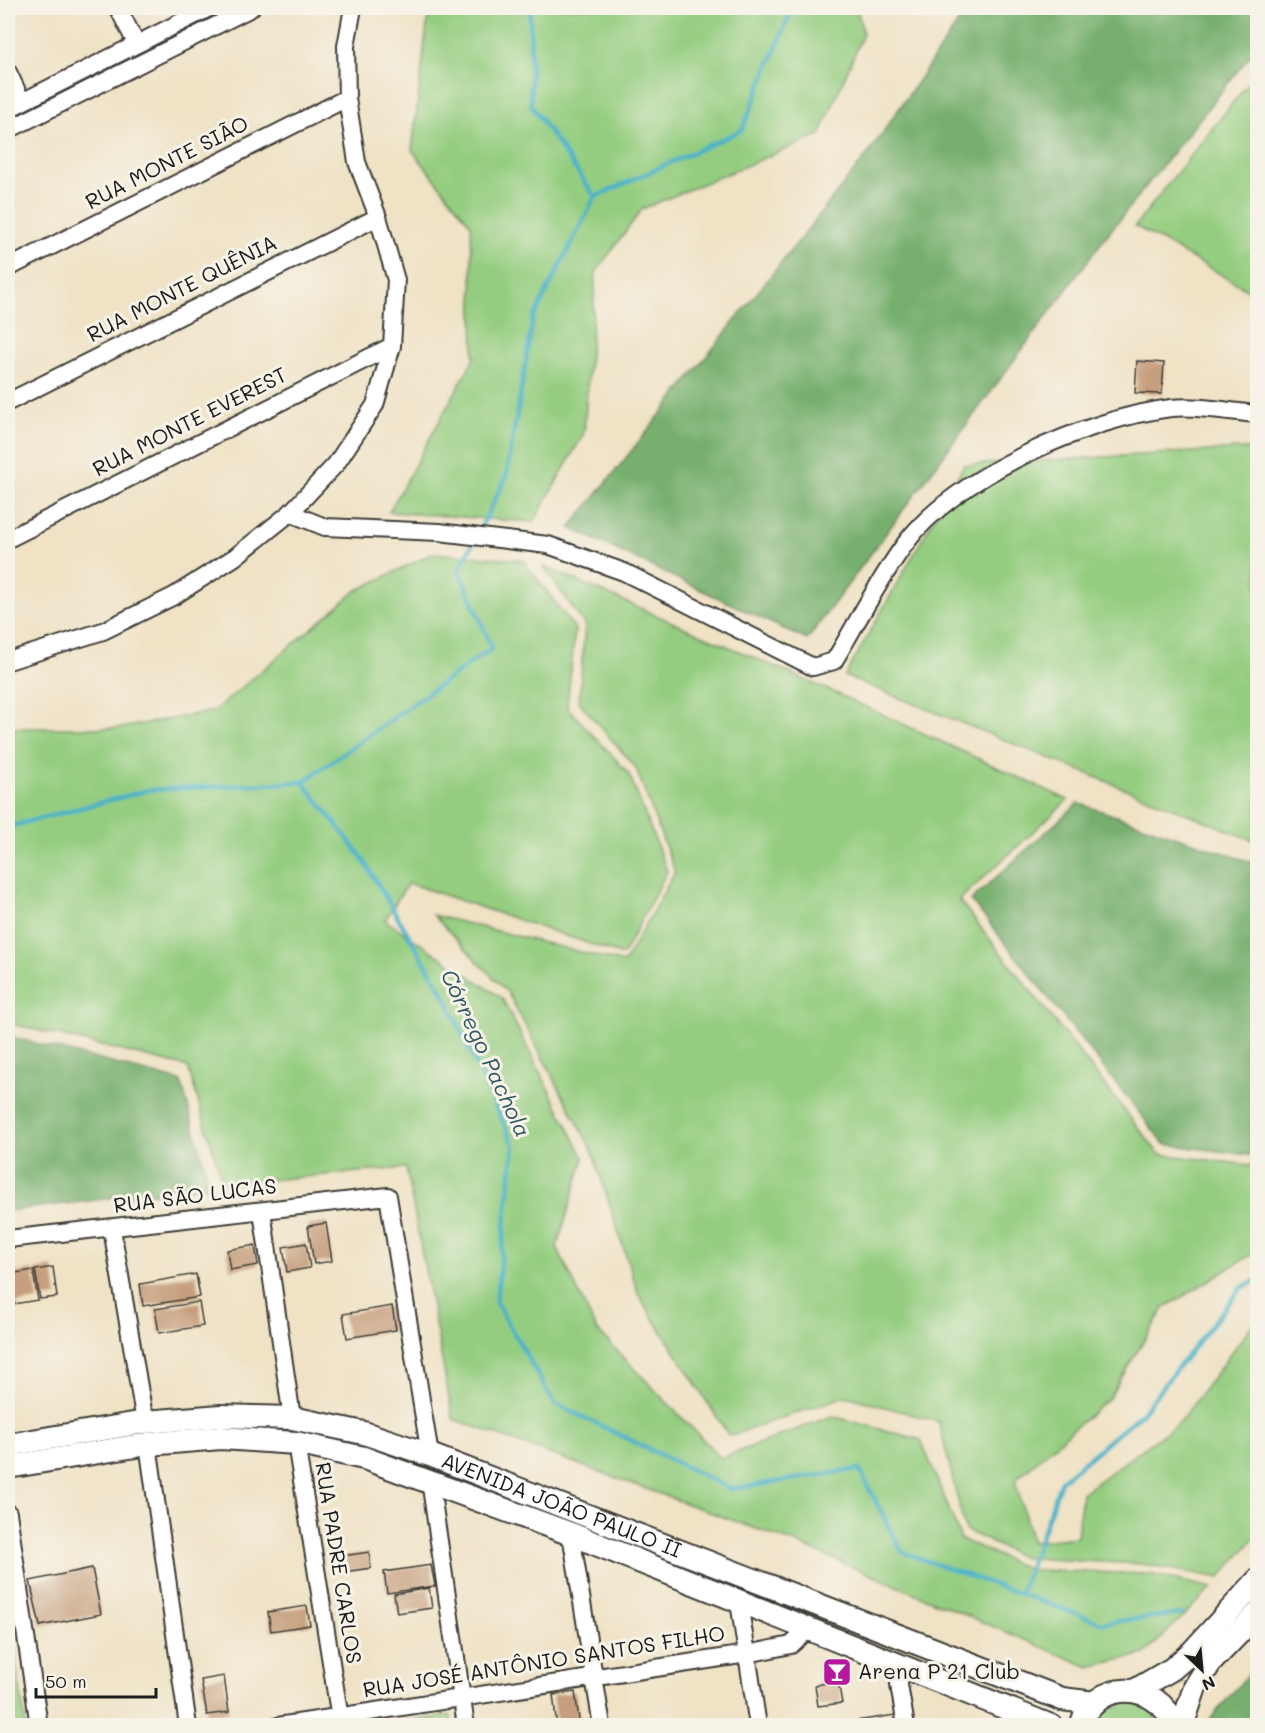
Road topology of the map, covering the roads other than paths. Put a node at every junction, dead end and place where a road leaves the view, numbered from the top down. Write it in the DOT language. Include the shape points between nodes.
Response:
graph roads {
  1 [pos="118,8"];
  2 [pos="209,8"];
  3 [pos="251,8"];
  4 [pos="353,8"];
  5 [pos="136,43"];
  6 [pos="8,72"];
  7 [pos="347,98"];
  8 [pos="15,105"];
  9 [pos="8,130"];
  10 [pos="378,217"];
  11 [pos="8,268"];
  12 [pos="392,346"];
  13 [pos="8,402"];
  14 [pos="1257,414"];
  15 [pos="290,513"];
  16 [pos="8,539"];
  17 [pos="8,661"];
  18 [pos="262,1211"];
  19 [pos="112,1229"];
  20 [pos="8,1239"];
  21 [pos="292,1418"];
  22 [pos="146,1433"];
  23 [pos="296,1443"];
  24 [pos="8,1445"];
  25 [pos="430,1455"];
  26 [pos="8,1467"];
  27 [pos="430,1480"];
  28 [pos="8,1513"];
  29 [pos="571,1533"];
  30 [pos="1257,1580"];
  31 [pos="739,1602"];
  32 [pos="819,1605"];
  33 [pos="1257,1613"];
  34 [pos="809,1629"];
  35 [pos="747,1654"];
  36 [pos="901,1666"];
  37 [pos="594,1678"];
  38 [pos="1134,1690"];
  39 [pos="462,1698"];
  40 [pos="1095,1703"];
  41 [pos="340,1721"];
  42 [pos="39,1725"];
  43 [pos="188,1725"];
  44 [pos="278,1725"];
  45 [pos="466,1725"];
  46 [pos="602,1725"];
  47 [pos="758,1725"];
  48 [pos="906,1725"];
  49 [pos="1051,1725"];
  50 [pos="1081,1725"];
  51 [pos="1175,1725"];
  52 [pos="1182,1725"];
  1 -- 5 [label="street"];
  2 -- 5 [label="street"];
  3 -- 9 [label="street"];
  4 -- 7 [label="street" via="346,46"];
  5 -- 8 [label="street"];
  6 -- 8 [label="street"];
  7 -- 10 [label="street" via="357,162"];
  7 -- 11 [label="street, RUA MONTE SIÃO"];
  10 -- 12 [label="street" via="396,280"];
  10 -- 13 [label="street, RUA MONTE QUÊNIA"];
  12 -- 15 [label="street" via="375,405 336,464"];
  12 -- 16 [label="street, RUA MONTE EVEREST"];
  14 -- 15 [label="street" via="1173,408 1109,421 981,476 939,507 905,543 834,661 813,667 624,572 548,545 439,532 325,527"];
  15 -- 17 [label="street" via="235,557 174,596 103,631"];
  18 -- 19 [label="street, RUA SÃO LUCAS"];
  18 -- 21 [label="street"];
  18 -- 25 [label="street, RUA SÃO LUCAS" via="388,1196"];
  19 -- 20 [label="street, RUA SÃO LUCAS"];
  19 -- 22 [label="street"];
  21 -- 22 [label="street, AVENIDA JOÃO PAULO II" via="220,1416"];
  21 -- 25 [label="street, AVENIDA JOÃO PAULO II" via="364,1433"];
  22 -- 23 [label="street, AVENIDA JOÃO PAULO II"];
  22 -- 24 [label="street, AVENIDA JOÃO PAULO II"];
  22 -- 26 [label="street, AVENIDA JOÃO PAULO II"];
  22 -- 43 [label="street"];
  23 -- 27 [label="street, AVENIDA JOÃO PAULO II" via="364,1458"];
  23 -- 41 [label="street, RUA PADRE CARLOS"];
  25 -- 27 [label="street"];
  25 -- 32 [label="street, AVENIDA JOÃO PAULO II"];
  27 -- 29 [label="street, AVENIDA JOÃO PAULO II"];
  27 -- 39 [label="street"];
  28 -- 42 [label="street"];
  29 -- 31 [label="street, AVENIDA JOÃO PAULO II"];
  29 -- 37 [label="street"];
  30 -- 38 [label="street" via="1193,1651 1172,1669"];
  31 -- 34 [label="street, AVENIDA JOÃO PAULO II"];
  31 -- 35 [label="street"];
  32 -- 34 [label="street"];
  32 -- 40 [label="street, AVENIDA JOÃO PAULO II" via="1062,1699"];
  33 -- 52 [label="street" via="1210,1663 1195,1687"];
  34 -- 35 [label="street, RUA JOSÉ ANTÔNIO SANTOS FILHO" via="791,1645"];
  34 -- 36 [label="street, AVENIDA JOÃO PAULO II"];
  35 -- 37 [label="street, RUA JOSÉ ANTÔNIO SANTOS FILHO"];
  35 -- 47 [label="street"];
  36 -- 48 [label="street" via="899,1685"];
  36 -- 49 [label="street, AVENIDA JOÃO PAULO II"];
  37 -- 39 [label="street, RUA JOSÉ ANTÔNIO SANTOS FILHO"];
  37 -- 46 [label="street"];
  38 -- 40 [label="street" via="1116,1692"];
  38 -- 51 [label="street" via="1160,1701"];
  39 -- 41 [label="street, RUA JOSÉ ANTÔNIO SANTOS FILHO"];
  39 -- 45 [label="street"];
  40 -- 50 [label="street"];
  41 -- 44 [label="street, RUA JOSÉ ANTÔNIO SANTOS FILHO"];
}
